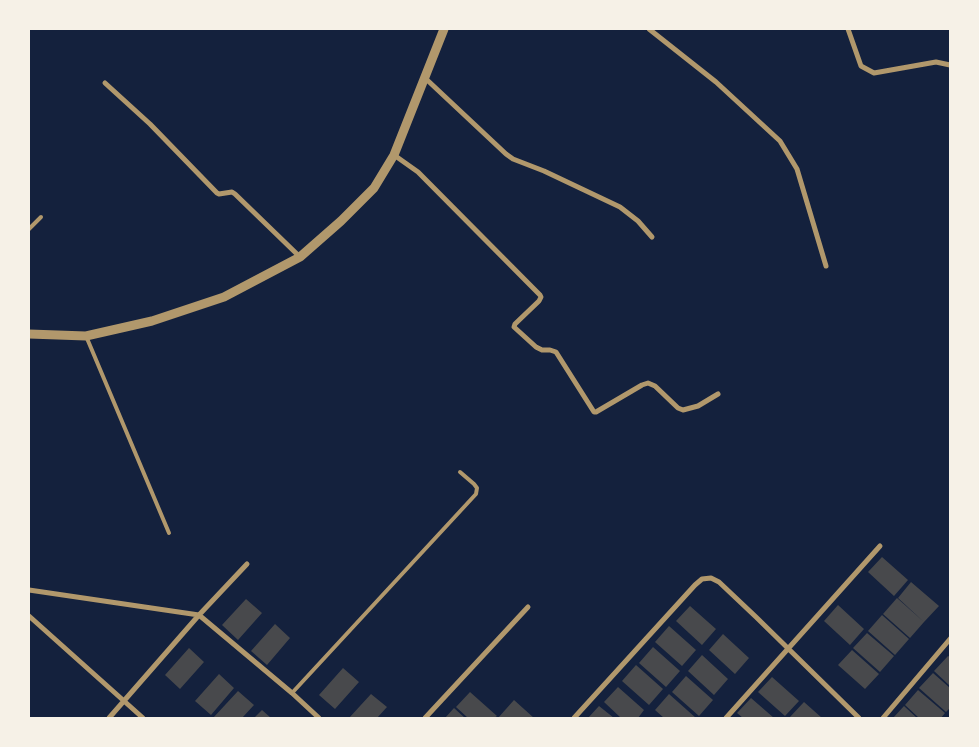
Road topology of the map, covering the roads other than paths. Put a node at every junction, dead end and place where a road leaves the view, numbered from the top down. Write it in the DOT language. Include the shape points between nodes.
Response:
graph roads {
  1 [pos="444,29"];
  2 [pos="649,29"];
  3 [pos="848,29"];
  4 [pos="950,65"];
  5 [pos="424,78"];
  6 [pos="105,83"];
  7 [pos="394,155"];
  8 [pos="41,217"];
  9 [pos="29,230"];
  10 [pos="652,236"];
  11 [pos="300,257"];
  12 [pos="826,266"];
  13 [pos="29,334"];
  14 [pos="86,336"];
  15 [pos="718,394"];
  16 [pos="460,472"];
  17 [pos="168,533"];
  18 [pos="880,546"];
  19 [pos="247,564"];
  20 [pos="29,590"];
  21 [pos="528,607"];
  22 [pos="199,615"];
  23 [pos="29,616"];
  24 [pos="950,639"];
  25 [pos="789,648"];
  26 [pos="292,693"];
  27 [pos="124,701"];
  28 [pos="109,718"];
  29 [pos="143,718"];
  30 [pos="319,718"];
  31 [pos="426,718"];
  32 [pos="574,718"];
  33 [pos="726,718"];
  34 [pos="859,718"];
  35 [pos="883,718"];
  1 -- 5 [label="street"];
  2 -- 12 [label="street" via="716,82 780,141 797,169"];
  3 -- 4 [label="street" via="861,66 874,73 936,62"];
  5 -- 7 [label="street"];
  5 -- 10 [label="street" via="513,159 620,207"];
  6 -- 11 [label="street" via="217,193 235,194"];
  7 -- 11 [label="street" via="374,188"];
  7 -- 15 [label="street" via="418,172 540,295 539,301 514,327 536,347 556,352 594,412 648,384 655,386 683,410 698,406"];
  8 -- 9 [label="lane"];
  11 -- 14 [label="street" via="224,297 152,321"];
  13 -- 14 [label="street"];
  14 -- 17 [label="lane"];
  16 -- 26 [label="lane" via="477,488 476,494"];
  18 -- 25 [label="street"];
  19 -- 22 [label="street"];
  20 -- 22 [label="street"];
  21 -- 31 [label="street"];
  22 -- 26 [label="street"];
  22 -- 27 [label="street"];
  23 -- 27 [label="street"];
  24 -- 35 [label="street"];
  25 -- 32 [label="street" via="719,582 711,578 702,579"];
  25 -- 33 [label="street"];
  25 -- 34 [label="street"];
  26 -- 30 [label="street"];
  27 -- 28 [label="street"];
  27 -- 29 [label="street"];
}
